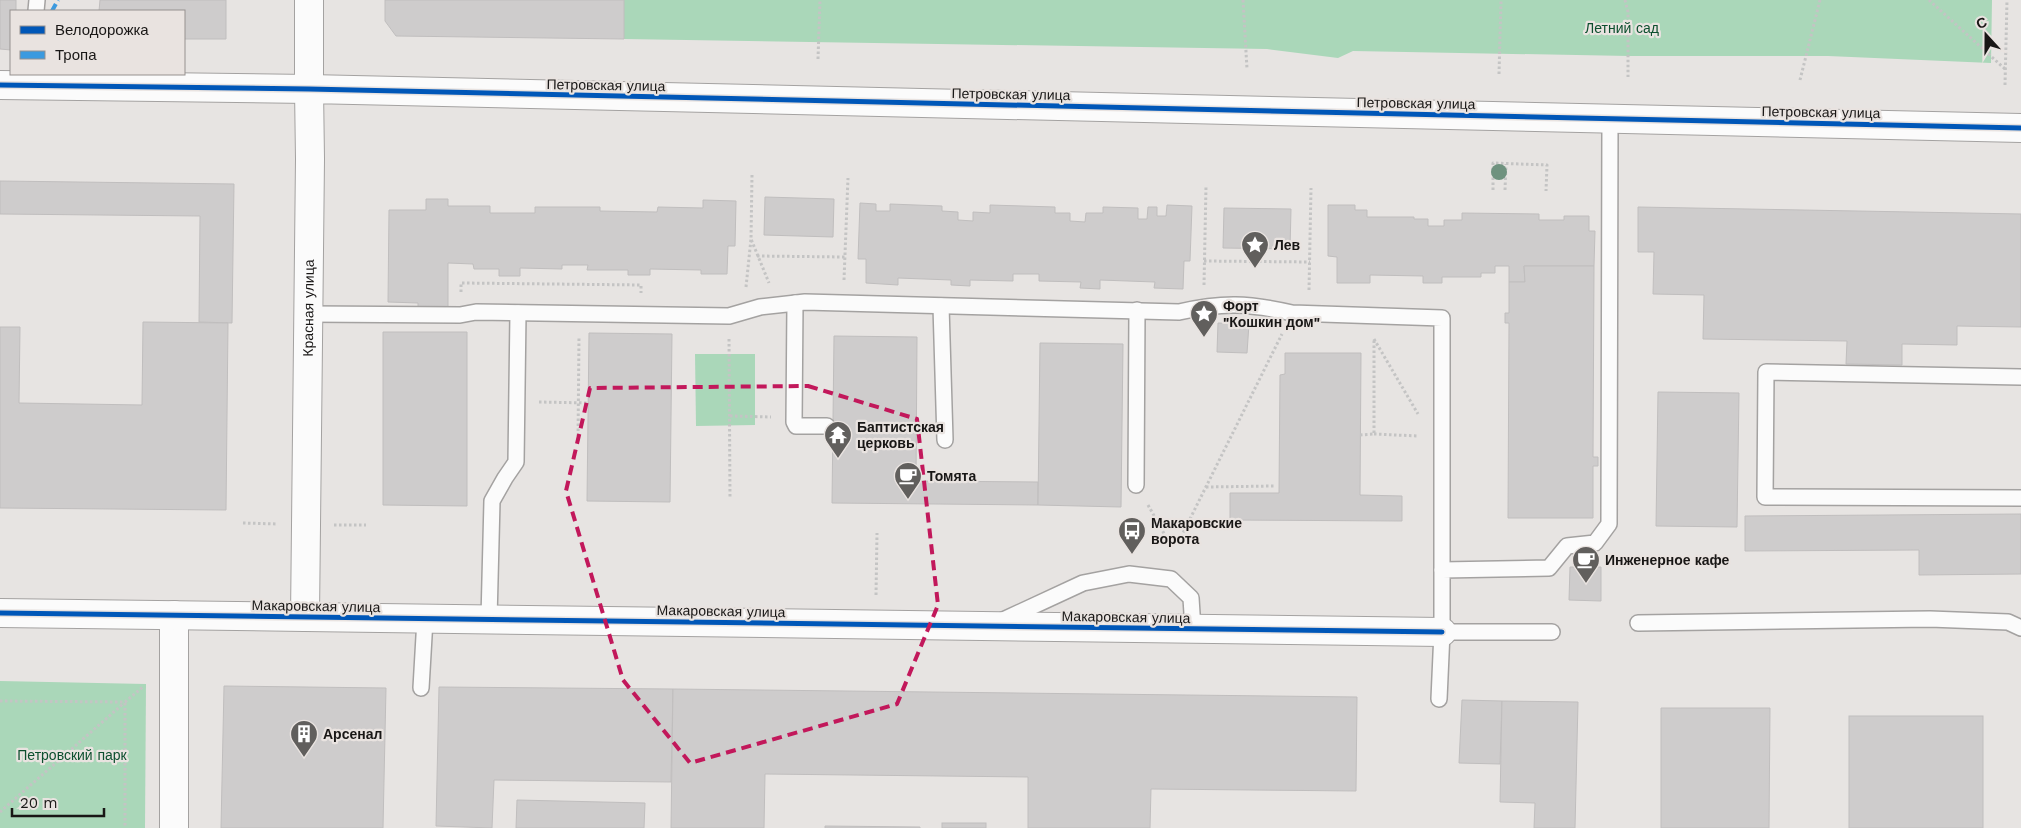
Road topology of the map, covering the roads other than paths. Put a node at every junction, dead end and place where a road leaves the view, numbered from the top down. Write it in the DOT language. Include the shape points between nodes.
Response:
graph roads {
  1 [pos="309,0"];
  2 [pos="35,80"];
  3 [pos="0,85"];
  4 [pos="308,89"];
  5 [pos="1610,119"];
  6 [pos="2021,128"];
  7 [pos="795,303"];
  8 [pos="941,306"];
  9 [pos="1137,310"];
  10 [pos="518,313"];
  11 [pos="308,314"];
  12 [pos="2021,377"];
  13 [pos="827,426"];
  14 [pos="945,440"];
  15 [pos="1136,485"];
  16 [pos="2021,498"];
  17 [pos="1442,570"];
  18 [pos="0,613"];
  19 [pos="174,615"];
  20 [pos="306,617"];
  21 [pos="424,618"];
  22 [pos="489,619"];
  23 [pos="1638,623"];
  24 [pos="990,626"];
  25 [pos="2021,628"];
  26 [pos="1193,629"];
  27 [pos="1442,632"];
  28 [pos="1552,632"];
  29 [pos="421,688"];
  30 [pos="1439,699"];
  31 [pos="174,828"];
  1 -- 4 [label="street, Красная улица"];
  2 -- 3 [label="street, Петровская улица"];
  2 -- 4 [label="street, Петровская улица"];
  4 -- 5 [label="street, Петровская улица"];
  4 -- 11 [label="street, Красная улица"];
  5 -- 6 [label="street, Петровская улица"];
  5 -- 17 [label="lane" via="1609,524 1595,543 1567,546 1549,568"];
  7 -- 8 [label="lane"];
  7 -- 10 [label="lane" via="729,316"];
  7 -- 13 [label="lane" via="794,422 796,426"];
  8 -- 9 [label="lane"];
  8 -- 14 [label="lane"];
  9 -- 15 [label="lane"];
  9 -- 17 [label="lane" via="1179,312 1222,304 1292,313 1442,318"];
  10 -- 11 [label="lane"];
  10 -- 22 [label="lane" via="516,462 492,501"];
  11 -- 20 [label="street, Красная улица"];
  12 -- 16 [label="lane" via="1766,372 1765,497"];
  17 -- 27 [label="lane"];
  18 -- 19 [label="street, Макаровская улица"];
  19 -- 20 [label="street, Макаровская улица"];
  19 -- 31 [label="street"];
  20 -- 21 [label="street, Макаровская улица"];
  21 -- 22 [label="street, Макаровская улица"];
  21 -- 29 [label="lane"];
  22 -- 24 [label="street, Макаровская улица"];
  23 -- 25 [label="lane" via="1930,619 2008,622"];
  24 -- 26 [label="street, Макаровская улица"];
  24 -- 26 [label="lane" via="1083,583 1129,574 1171,579 1191,598"];
  26 -- 27 [label="street, Макаровская улица"];
  27 -- 28 [label="lane"];
  27 -- 30 [label="lane"];
}
